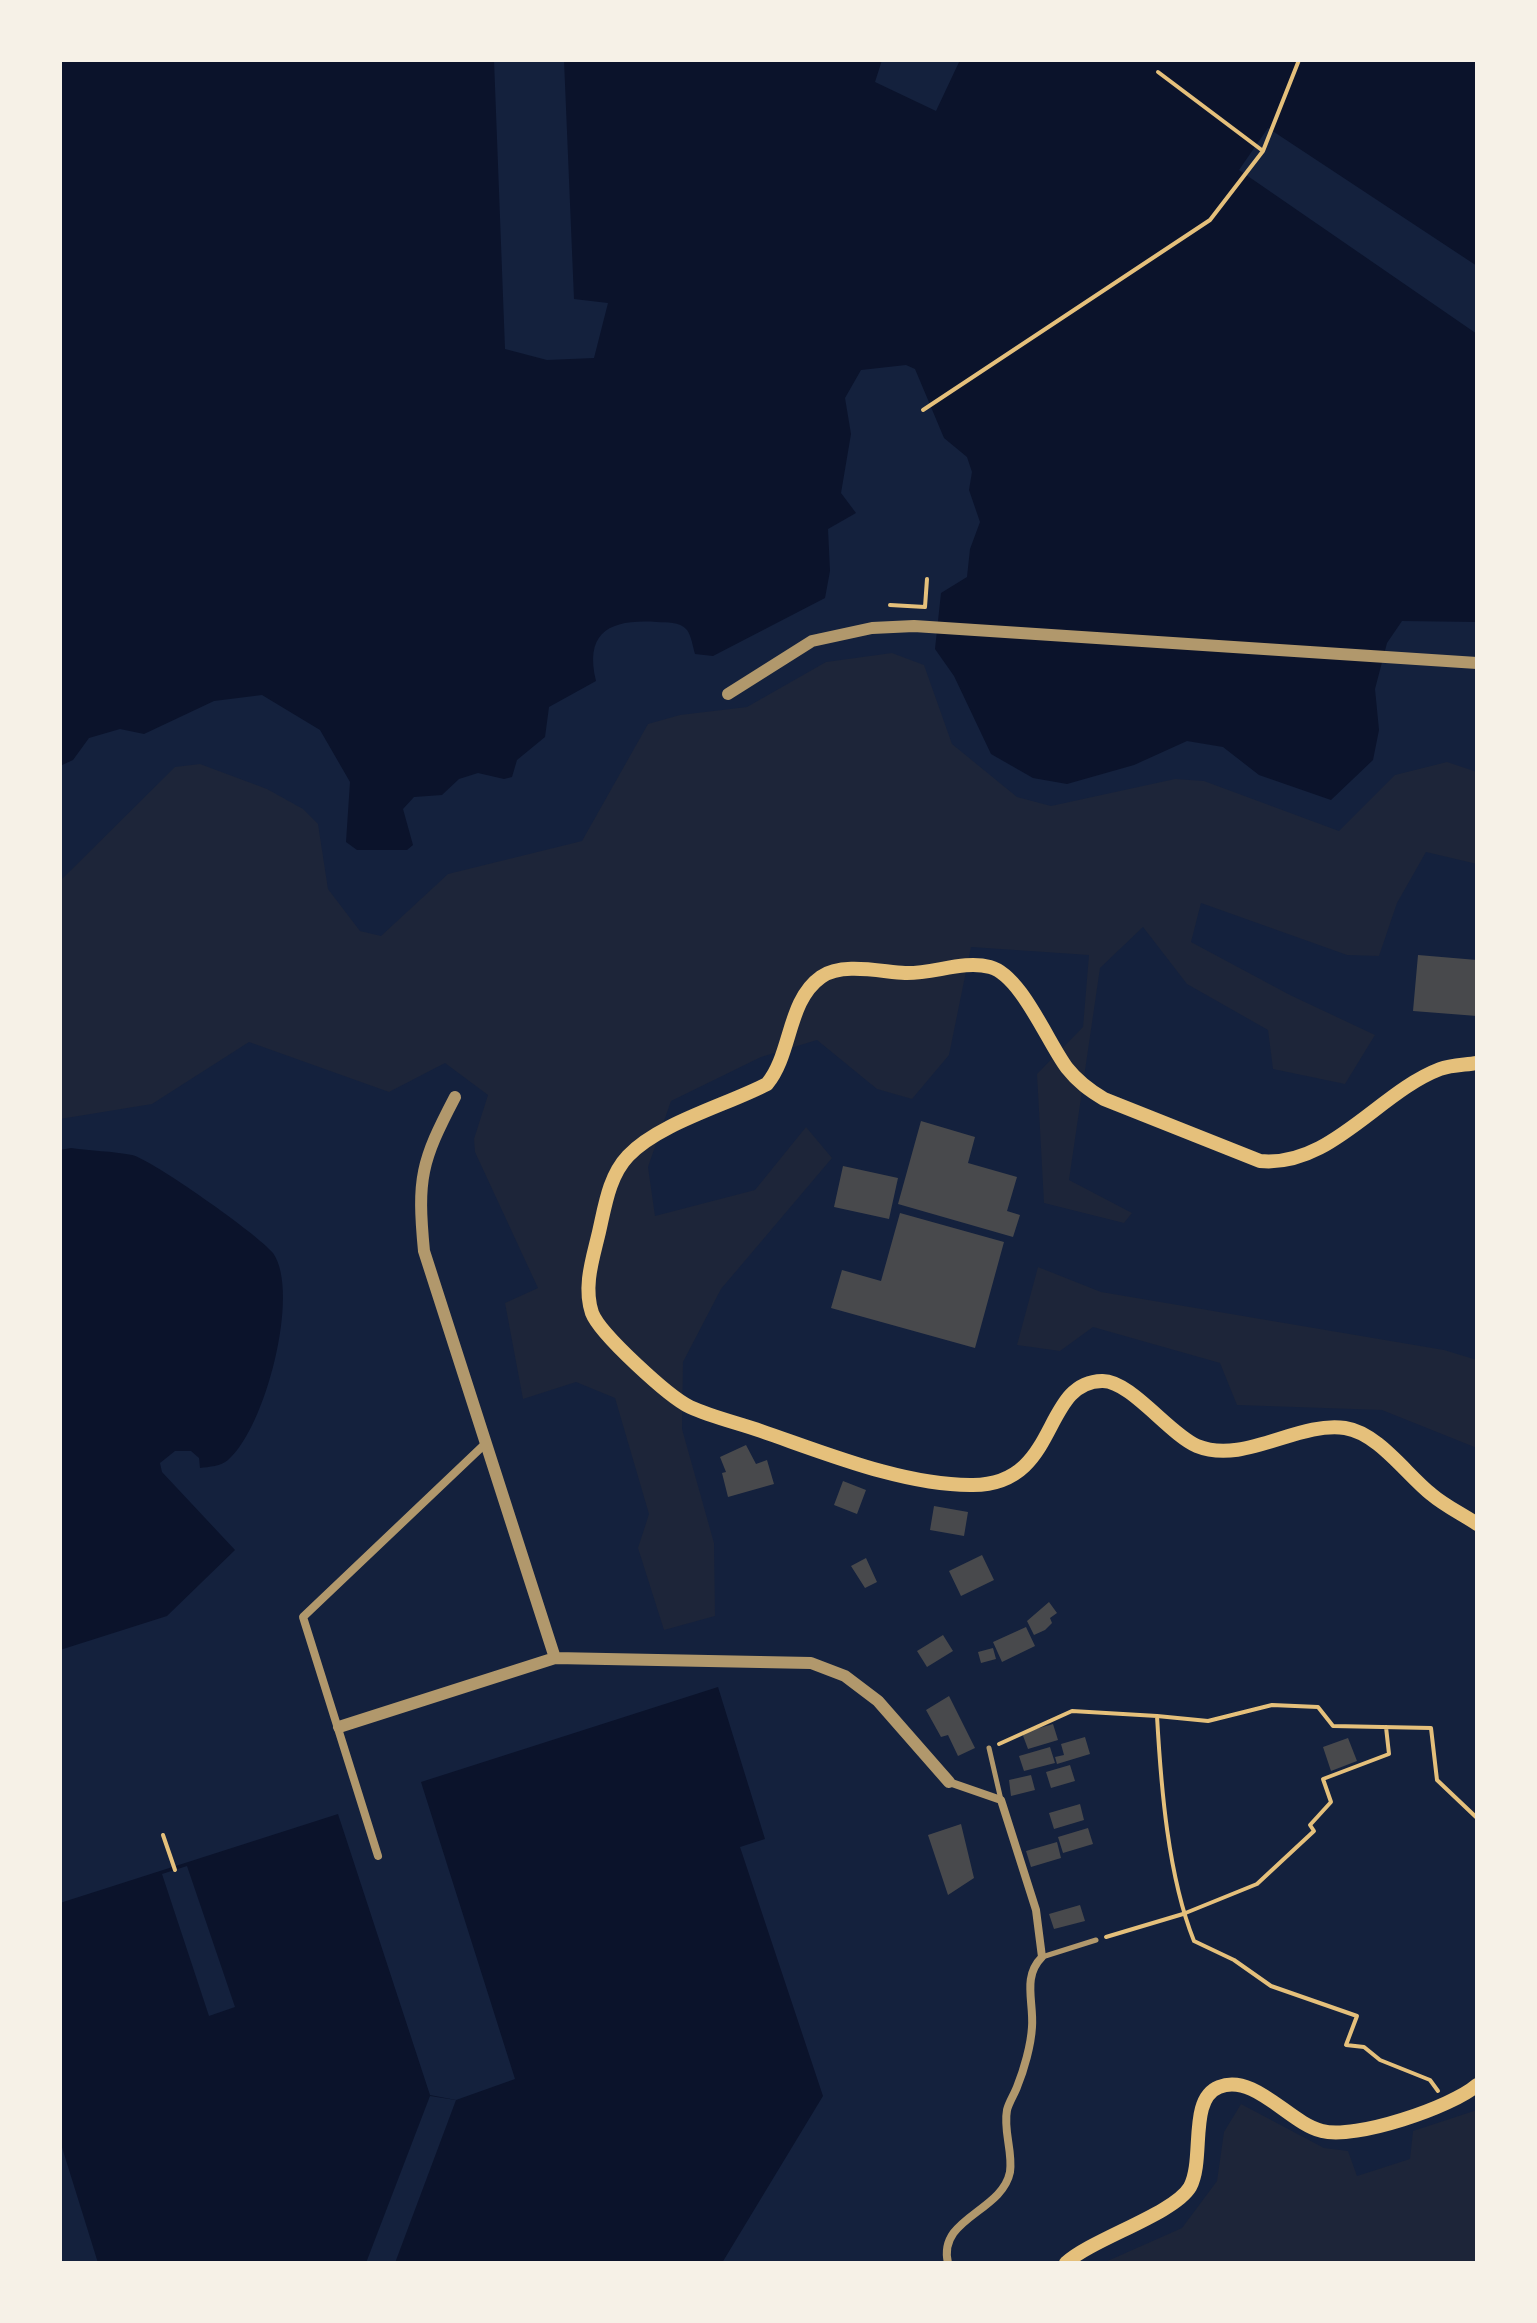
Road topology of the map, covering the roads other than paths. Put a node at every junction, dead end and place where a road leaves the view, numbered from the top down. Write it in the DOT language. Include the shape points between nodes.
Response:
graph roads {
  1 [pos="1477,663"];
  2 [pos="728,694"];
  3 [pos="1477,1063"];
  4 [pos="455,1097"];
  5 [pos="486,1443"];
  6 [pos="1477,1524"];
  7 [pos="555,1658"];
  8 [pos="339,1727"];
  9 [pos="989,1748"];
  10 [pos="949,1782"];
  11 [pos="1001,1800"];
  12 [pos="378,1856"];
  13 [pos="1096,1940"];
  14 [pos="1042,1957"];
  15 [pos="1477,2085"];
  16 [pos="948,2263"];
  17 [pos="1066,2263"];
  1 -- 2 [label="street" via="914,626 872,628 812,641"];
  3 -- 6 [label="main road" via="1439,1070 1313,1150 1282,1163 1260,1161 1084,1087 1018,991 991,967 913,973 844,969 823,975 810,987 791,1024 779,1070 767,1084 670,1129 627,1157 610,1184 588,1281 592,1311 602,1330 687,1406 930,1482 993,1484 1015,1476 1027,1467 1073,1394 1105,1380 1200,1447 1230,1451 1344,1428 1368,1438 1433,1496"];
  4 -- 5 [label="street" via="427,1150 419,1197 424,1251"];
  5 -- 7 [label="street"];
  5 -- 8 [label="street" via="303,1617"];
  7 -- 8 [label="street"];
  7 -- 10 [label="street" via="811,1663 845,1676 878,1701"];
  8 -- 12 [label="street"];
  9 -- 11 [label="lane"];
  10 -- 11 [label="street"];
  11 -- 14 [label="street" via="1036,1910"];
  13 -- 14 [label="lane"];
  14 -- 16 [label="street" via="1033,1966 1029,1996 1033,2026 1007,2108 1009,2175 1000,2191 949,2236"];
  15 -- 17 [label="main road" via="1464,2097 1369,2129 1325,2133 1302,2125 1254,2090 1231,2083 1216,2087 1200,2108 1198,2166 1189,2189"];
}
